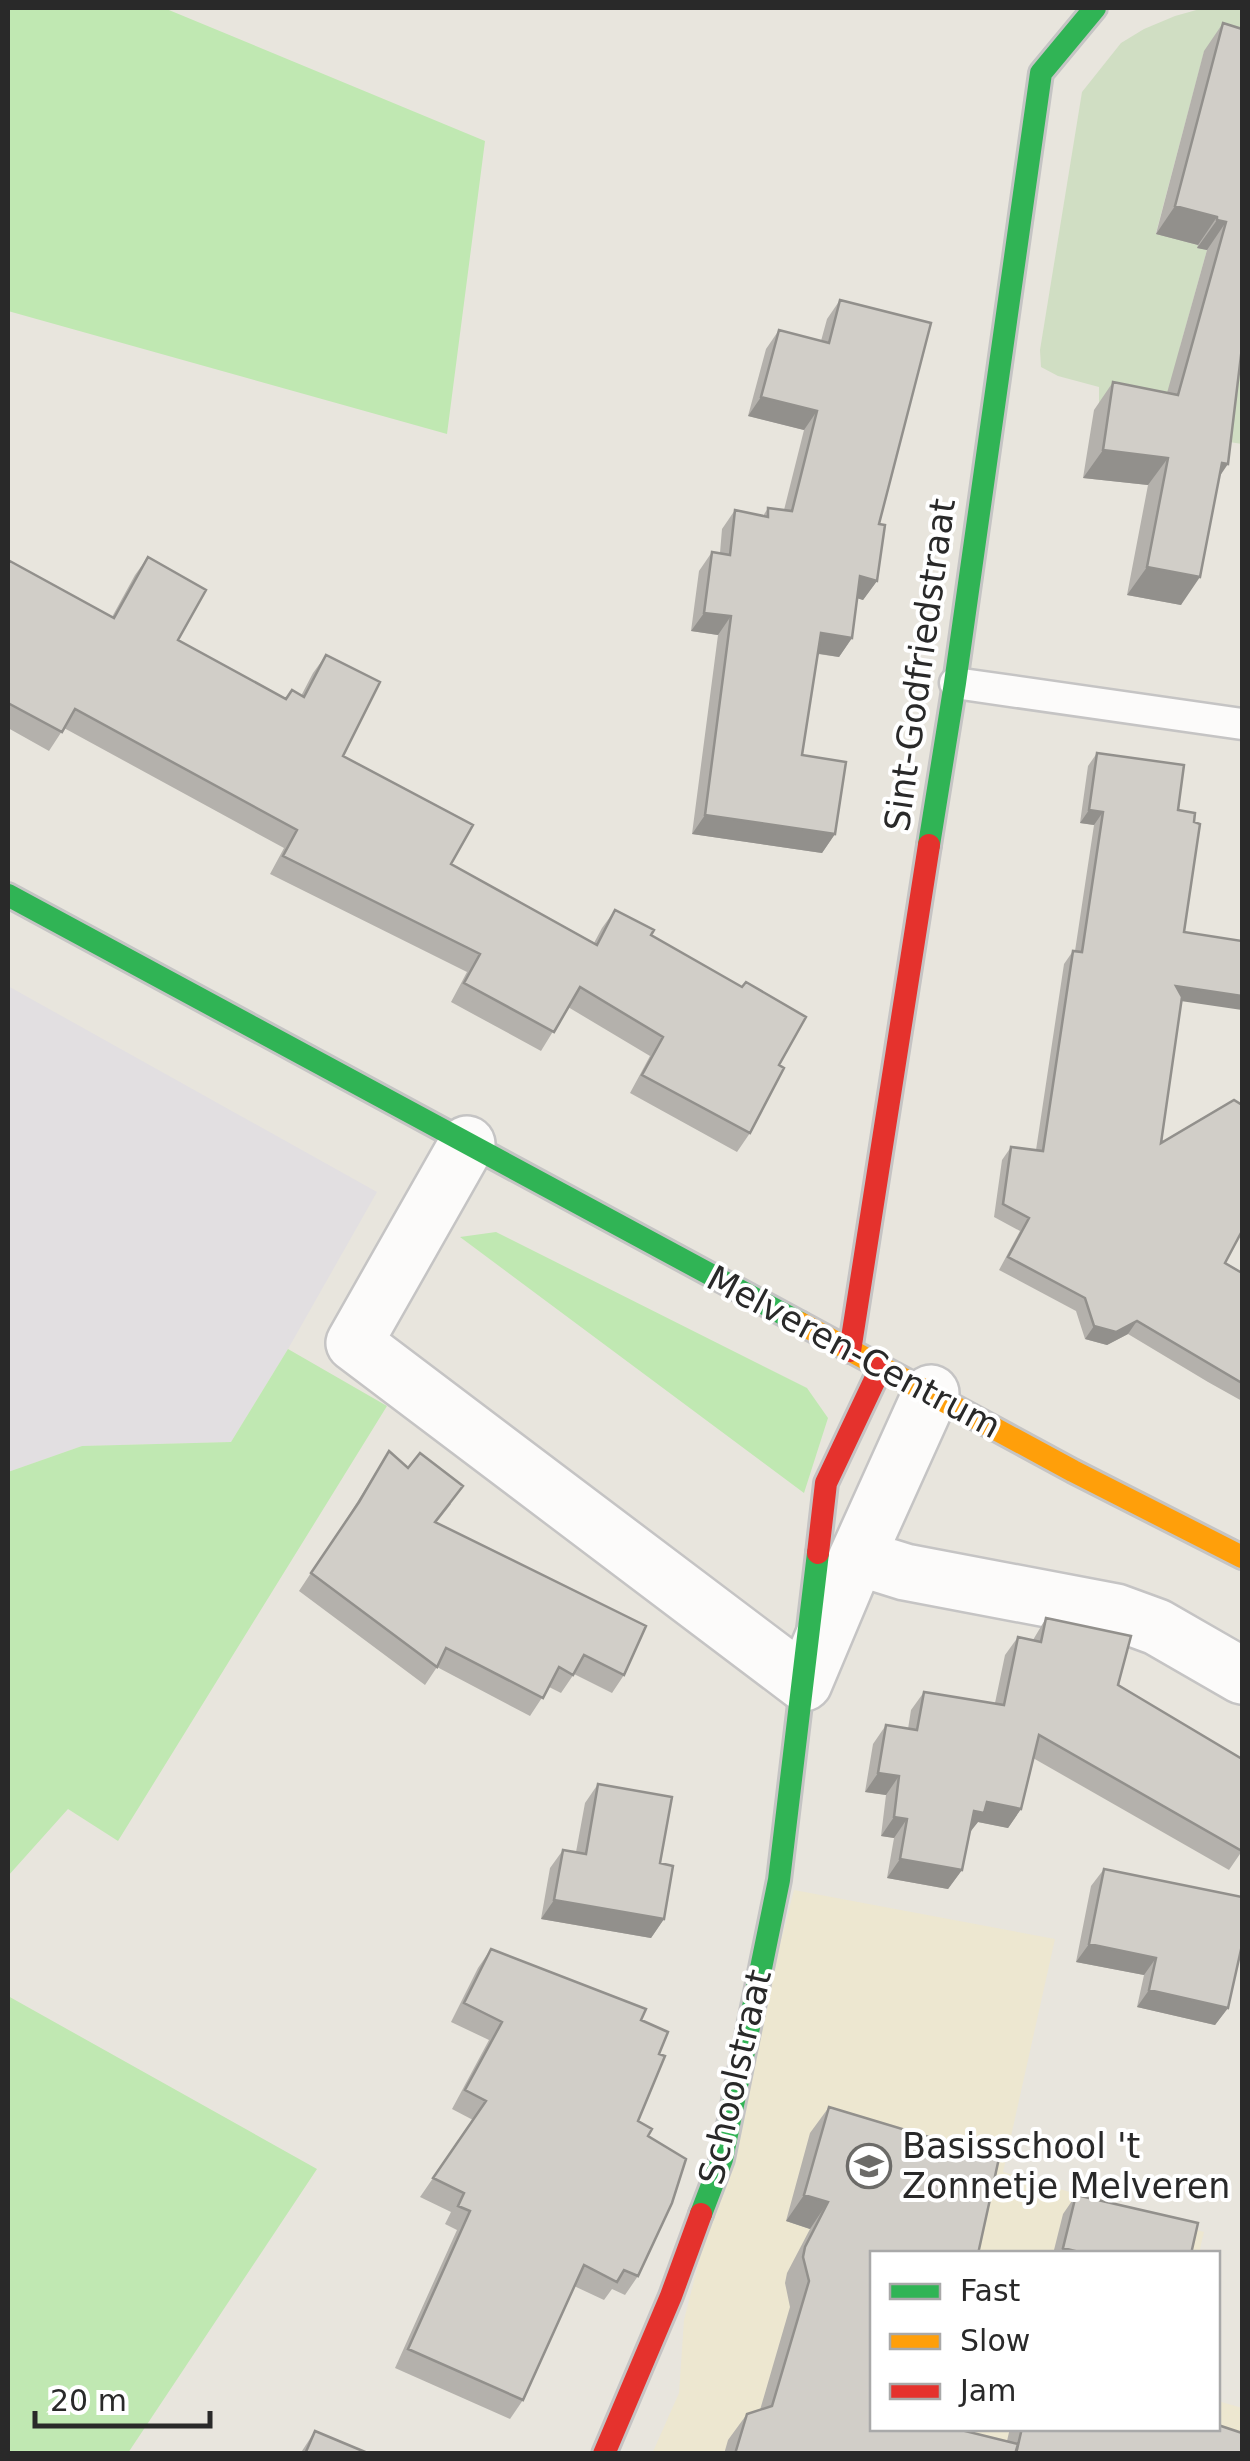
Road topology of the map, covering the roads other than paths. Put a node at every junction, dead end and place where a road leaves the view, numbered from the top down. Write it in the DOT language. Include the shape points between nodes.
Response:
graph roads {
  1 [pos="1094,8"];
  2 [pos="954,683"];
  3 [pos="1242,724"];
  4 [pos="8,895"];
  5 [pos="467,1144"];
  6 [pos="850,1351"];
  7 [pos="881,1368"];
  8 [pos="931,1394"];
  9 [pos="857,1557"];
  10 [pos="1242,1557"];
  11 [pos="1242,1676"];
  12 [pos="804,1683"];
  13 [pos="604,2454"];
  1 -- 2 [label="street, Sint-Godfriedstraat" via="1041,73"];
  2 -- 3 [label="lane"];
  2 -- 6 [label="street, Sint-Godfriedstraat"];
  4 -- 5 [label="street, Melveren-Centrum"];
  5 -- 6 [label="street, Melveren-Centrum"];
  5 -- 12 [label="street" via="354,1343"];
  6 -- 7 [label="street, Melveren-Centrum"];
  7 -- 8 [label="street, Melveren-Centrum"];
  7 -- 12 [label="street, Schoolstraat" via="826,1483"];
  8 -- 9 [label="street, Schoolstraat"];
  8 -- 10 [label="street, Melveren-Centrum"];
  9 -- 11 [label="street" via="1116,1612 1157,1627"];
  9 -- 12 [label="street, Schoolstraat"];
  12 -- 13 [label="street, Schoolstraat" via="779,1880 722,2159"];
}
